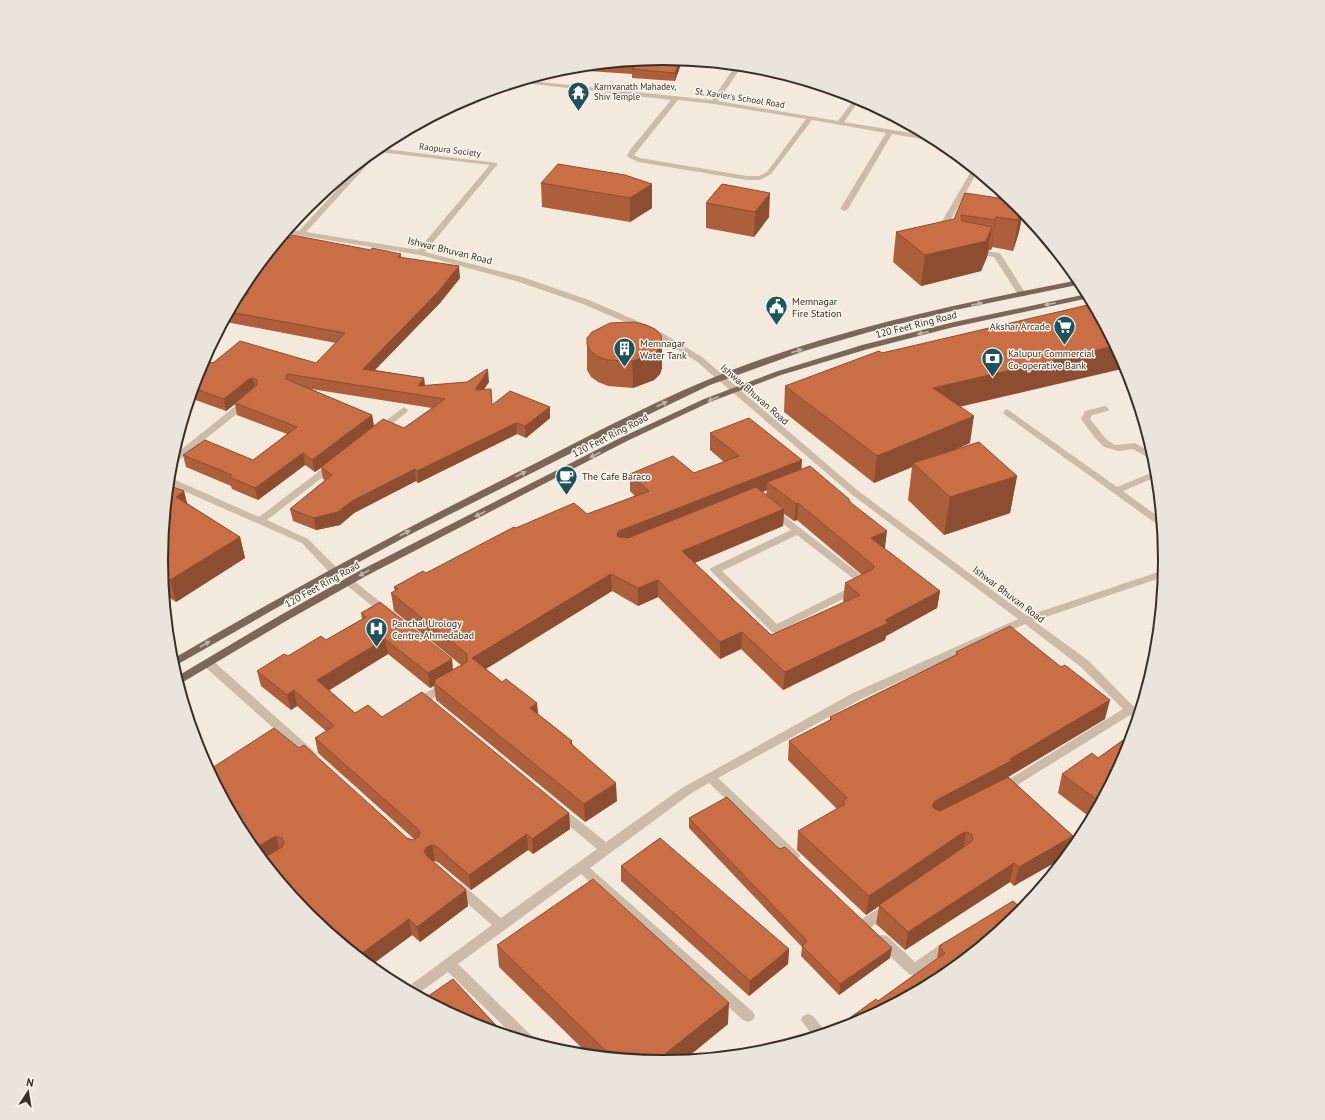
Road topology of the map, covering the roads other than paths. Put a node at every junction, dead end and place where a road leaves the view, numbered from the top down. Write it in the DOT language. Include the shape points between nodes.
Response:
graph roads {
  1 [pos="736,71"];
  2 [pos="530,83"];
  3 [pos="676,98"];
  4 [pos="714,102"];
  5 [pos="854,104"];
  6 [pos="810,118"];
  7 [pos="840,122"];
  8 [pos="890,132"];
  9 [pos="919,137"];
  10 [pos="383,151"];
  11 [pos="362,166"];
  12 [pos="973,174"];
  13 [pos="844,209"];
  14 [pos="945,223"];
  15 [pos="292,232"];
  16 [pos="300,234"];
  17 [pos="968,249"];
  18 [pos="420,253"];
  19 [pos="1073,284"];
  20 [pos="1022,294"];
  21 [pos="1082,297"];
  22 [pos="721,378"];
  23 [pos="733,390"];
  24 [pos="255,394"];
  25 [pos="1105,409"];
  26 [pos="404,410"];
  27 [pos="1007,412"];
  28 [pos="373,434"];
  29 [pos="1146,452"];
  30 [pos="179,456"];
  31 [pos="342,458"];
  32 [pos="828,471"];
  33 [pos="818,475"];
  34 [pos="1150,477"];
  35 [pos="174,483"];
  36 [pos="1116,491"];
  37 [pos="768,507"];
  38 [pos="1155,520"];
  39 [pos="260,521"];
  40 [pos="798,531"];
  41 [pos="334,571"];
  42 [pos="1157,575"];
  43 [pos="349,582"];
  44 [pos="393,617"];
  45 [pos="1025,620"];
  46 [pos="178,660"];
  47 [pos="208,663"];
  48 [pos="182,679"];
  49 [pos="458,679"];
  50 [pos="1134,712"];
  51 [pos="1133,713"];
  52 [pos="442,714"];
  53 [pos="321,764"];
  54 [pos="710,777"];
  55 [pos="1012,784"];
  56 [pos="1023,794"];
  57 [pos="991,795"];
  58 [pos="553,806"];
  59 [pos="606,849"];
  60 [pos="803,865"];
  61 [pos="581,867"];
  62 [pos="446,877"];
  63 [pos="897,902"];
  64 [pos="854,913"];
  65 [pos="865,924"];
  66 [pos="501,926"];
  67 [pos="959,939"];
  68 [pos="449,964"];
  69 [pos="415,989"];
  70 [pos="748,1016"];
  71 [pos="808,1020"];
  72 [pos="817,1030"];
  73 [pos="521,1034"];
  1 -- 4 [label="street"];
  2 -- 3 [label="street, St. Xavier's School Road"];
  3 -- 4 [label="street, St. Xavier's School Road"];
  3 -- 6 [label="street" via="630,156 638,160 760,178 769,173"];
  4 -- 6 [label="street, St. Xavier's School Road"];
  5 -- 7 [label="street"];
  6 -- 7 [label="street, St. Xavier's School Road"];
  7 -- 8 [label="street, St. Xavier's School Road"];
  8 -- 9 [label="street, St. Xavier's School Road"];
  8 -- 13 [label="street"];
  10 -- 18 [label="street, Raopura Society" via="495,164"];
  11 -- 16 [label="street, Raopura Society"];
  12 -- 14 [label="street"];
  15 -- 16 [label="street, Ishwar Bhuvan Road"];
  16 -- 18 [label="street, Ishwar Bhuvan Road"];
  17 -- 20 [label="street" via="997,255"];
  18 -- 22 [label="street, Ishwar Bhuvan Road" via="519,278 586,302 651,330 699,359"];
  19 -- 20 [label="main road, 120 Feet Ring Road"];
  22 -- 20 [label="main road, 120 Feet Ring Road, one-way" via="830,340"];
  21 -- 23 [label="main road, 120 Feet Ring Road, one-way" via="872,346 788,370"];
  22 -- 23 [label="street, Ishwar Bhuvan Road"];
  41 -- 22 [label="main road, 120 Feet Ring Road, one-way" via="516,477"];
  23 -- 32 [label="street, Ishwar Bhuvan Road"];
  23 -- 43 [label="main road, 120 Feet Ring Road, one-way" via="660,422"];
  24 -- 30 [label="street"];
  25 -- 29 [label="street" via="1088,413 1085,419 1107,444 1119,449 1136,446"];
  26 -- 28 [label="street"];
  27 -- 36 [label="street"];
  31 -- 39 [label="street"];
  32 -- 33 [label="street"];
  32 -- 45 [label="street, Ishwar Bhuvan Road"];
  34 -- 36 [label="street"];
  35 -- 39 [label="street"];
  36 -- 38 [label="street"];
  37 -- 40 [label="street"];
  39 -- 41 [label="street" via="305,541"];
  40 -- 40 [label="street" via="866,583 776,629 715,570"];
  46 -- 41 [label="main road, 120 Feet Ring Road, one-way" via="258,612"];
  42 -- 45 [label="street"];
  43 -- 44 [label="street"];
  43 -- 47 [label="main road, 120 Feet Ring Road"];
  45 -- 50 [label="street, Ishwar Bhuvan Road" via="1085,664"];
  45 -- 54 [label="street" via="857,696"];
  47 -- 48 [label="main road, 120 Feet Ring Road"];
  47 -- 53 [label="street"];
  49 -- 52 [label="street" via="424,699"];
  51 -- 55 [label="street"];
  54 -- 59 [label="street" via="686,791"];
  54 -- 60 [label="street"];
  55 -- 56 [label="street"];
  55 -- 57 [label="street"];
  58 -- 59 [label="street"];
  59 -- 61 [label="street"];
  61 -- 66 [label="street"];
  61 -- 70 [label="street"];
  62 -- 66 [label="street"];
  63 -- 65 [label="street"];
  64 -- 65 [label="street"];
  65 -- 67 [label="street" via="914,970"];
  66 -- 68 [label="street"];
  68 -- 69 [label="street"];
  68 -- 73 [label="street"];
  71 -- 72 [label="street"];
}
